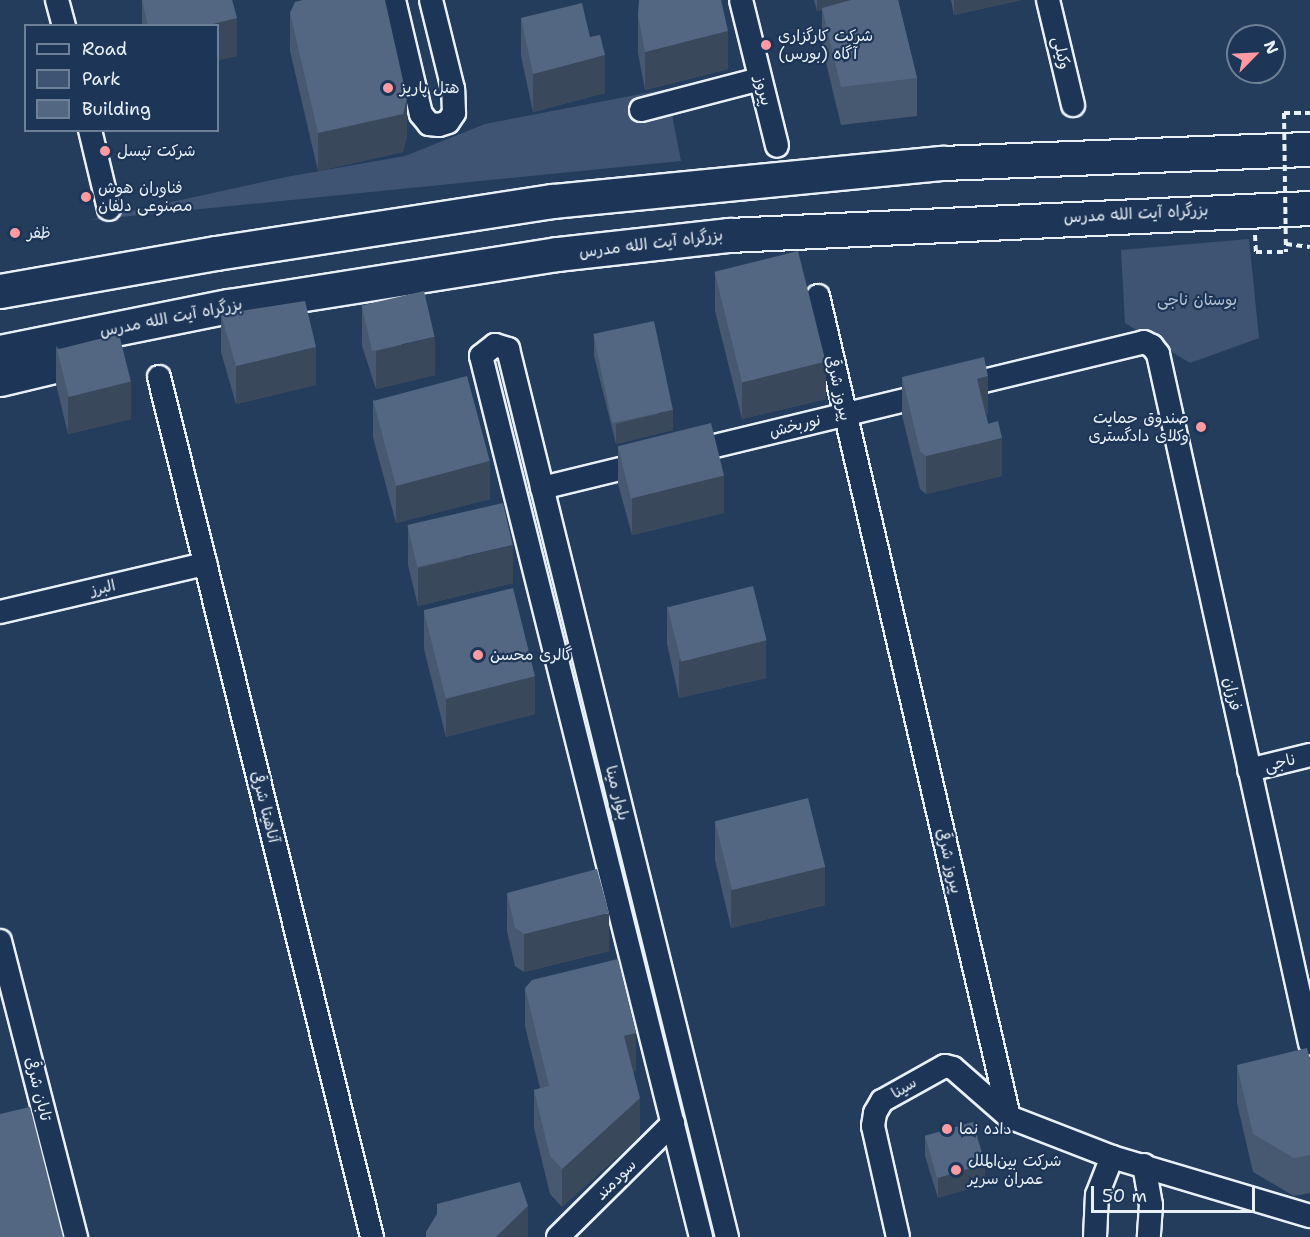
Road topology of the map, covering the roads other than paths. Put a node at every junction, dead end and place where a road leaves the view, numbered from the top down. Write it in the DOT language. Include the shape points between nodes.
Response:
graph roads {
  1 [pos="57,0"];
  2 [pos="394,0"];
  3 [pos="430,0"];
  4 [pos="741,0"];
  5 [pos="1048,0"];
  6 [pos="63,24"];
  7 [pos="760,79"];
  8 [pos="1073,105"];
  9 [pos="641,110"];
  10 [pos="90,132"];
  11 [pos="777,146"];
  12 [pos="1310,149"];
  13 [pos="1310,208"];
  14 [pos="109,209"];
  15 [pos="0,291"];
  16 [pos="818,296"];
  17 [pos="229,306"];
  18 [pos="1152,346"];
  19 [pos="0,352"];
  20 [pos="159,377"];
  21 [pos="0,379"];
  22 [pos="844,414"];
  23 [pos="542,488"];
  24 [pos="205,564"];
  25 [pos="0,612"];
  26 [pos="1310,755"];
  27 [pos="1249,770"];
  28 [pos="0,941"];
  29 [pos="1310,1043"];
  30 [pos="1009,1117"];
  31 [pos="673,1123"];
  32 [pos="1112,1157"];
  33 [pos="1144,1166"];
  34 [pos="1310,1216"];
  35 [pos="76,1237"];
  36 [pos="372,1237"];
  37 [pos="558,1237"];
  38 [pos="701,1237"];
  39 [pos="727,1237"];
  40 [pos="898,1237"];
  41 [pos="1095,1237"];
  42 [pos="1149,1237"];
  1 -- 6 [label="street"];
  2 -- 3 [label="street" via="421,114 429,124 439,125 448,122 454,113 453,89"];
  4 -- 7 [label="street, پیروز"];
  5 -- 8 [label="street, وكيلی"];
  7 -- 9 [label="street"];
  7 -- 11 [label="street, پیروز"];
  10 -- 14 [label="street"];
  12 -- 15 [label="highway" via="942,163 553,201"];
  13 -- 17 [label="highway, بزرگراه آیت الله مدرس" via="729,235 557,254"];
  16 -- 22 [label="street, پیروز شرقی"];
  17 -- 19 [label="highway, بزرگراه آیت الله مدرس"];
  17 -- 21 [label="highway" via="116,351"];
  18 -- 22 [label="street, نوربخش" via="1144,342"];
  18 -- 27 [label="street, فرزان" via="1158,354"];
  20 -- 24 [label="street, آناهیتا شرقی"];
  22 -- 23 [label="street, نوربخش"];
  22 -- 30 [label="street, پیروز شرقی"];
  23 -- 31 [label="street, بلوار مینا" via="508,349 495,345 481,356"];
  23 -- 39 [label="street, بلوار مینا"];
  24 -- 25 [label="street, البرز"];
  24 -- 36 [label="street, آناهیتا شرقی"];
  26 -- 27 [label="street, ناجی"];
  27 -- 29 [label="street, فرزان"];
  28 -- 35 [label="street, تابان شرقی"];
  30 -- 32 [label="street"];
  30 -- 40 [label="street, سینا" via="953,1068 945,1066 882,1101 873,1126"];
  31 -- 37 [label="street, سودمند"];
  31 -- 38 [label="street, بلوار مینا"];
  32 -- 33 [label="street"];
  32 -- 41 [label="street" via="1097,1195"];
  33 -- 34 [label="street"];
  33 -- 42 [label="street" via="1151,1205"];
}
